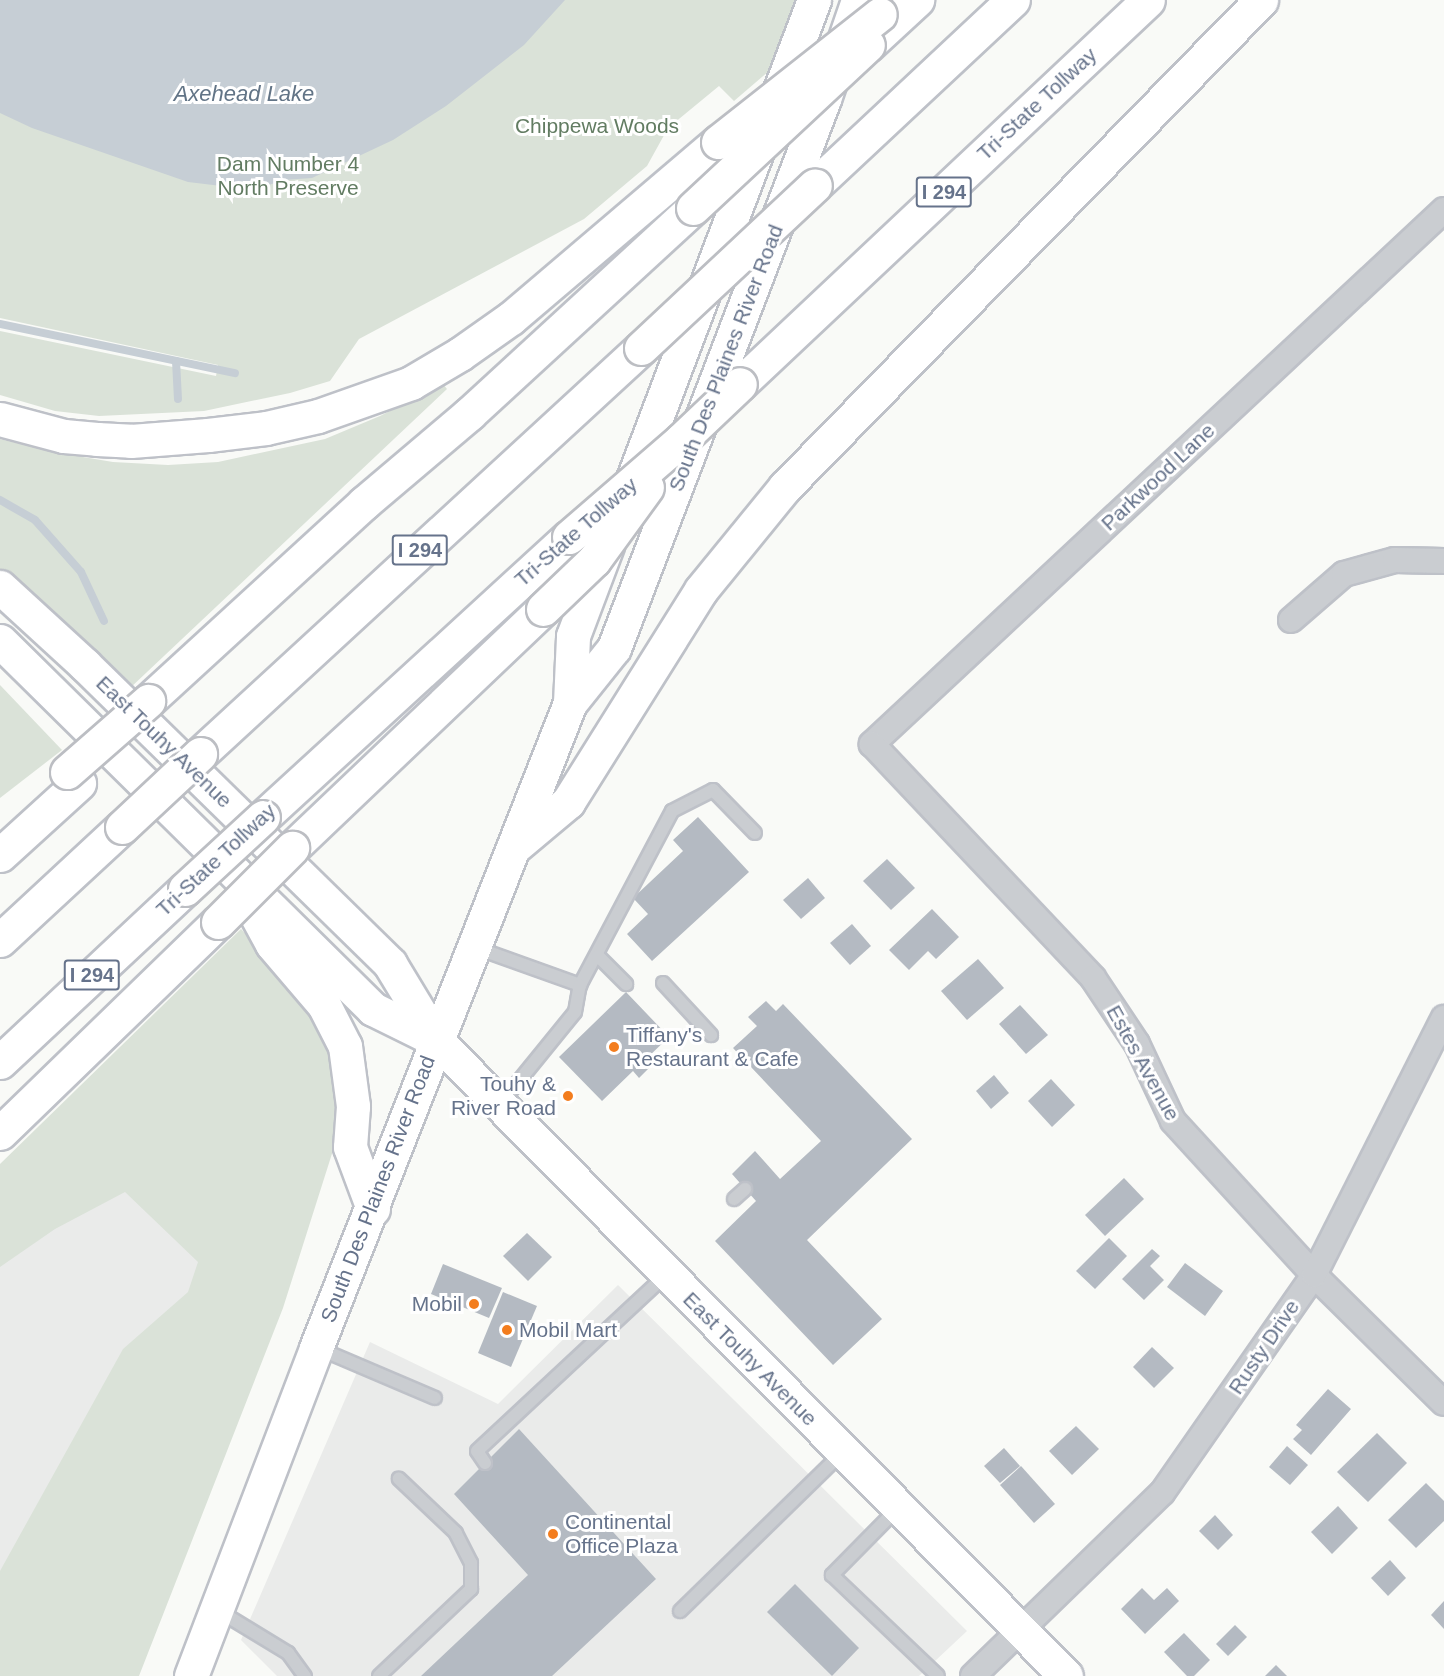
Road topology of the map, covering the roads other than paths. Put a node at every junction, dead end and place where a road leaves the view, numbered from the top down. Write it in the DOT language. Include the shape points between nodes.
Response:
graph roads {
  1 [pos="814,0"];
  2 [pos="916,0"];
  3 [pos="1013,0"];
  4 [pos="1148,0"];
  5 [pos="1261,0"];
  6 [pos="878,5"];
  7 [pos="1444,210"];
  8 [pos="0,419"];
  9 [pos="681,440"];
  10 [pos="1444,561"];
  11 [pos="0,587"];
  12 [pos="1291,620"];
  13 [pos="0,640"];
  14 [pos="570,703"];
  15 [pos="872,744"];
  16 [pos="73,778"];
  17 [pos="0,825"];
  18 [pos="755,833"];
  19 [pos="513,848"];
  20 [pos="0,855"];
  21 [pos="230,868"];
  22 [pos="0,940"];
  23 [pos="473,947"];
  24 [pos="598,956"];
  25 [pos="663,983"];
  26 [pos="626,984"];
  27 [pos="580,985"];
  28 [pos="1444,1018"];
  29 [pos="711,1035"];
  30 [pos="436,1040"];
  31 [pos="0,1062"];
  32 [pos="499,1105"];
  33 [pos="0,1133"];
  34 [pos="745,1189"];
  35 [pos="734,1199"];
  36 [pos="373,1209"];
  37 [pos="666,1275"];
  38 [pos="1314,1275"];
  39 [pos="316,1348"];
  40 [pos="435,1398"];
  41 [pos="1444,1403"];
  42 [pos="843,1452"];
  43 [pos="485,1463"];
  44 [pos="399,1479"];
  45 [pos="898,1507"];
  46 [pos="216,1609"];
  47 [pos="680,1611"];
  48 [pos="1020,1631"];
  49 [pos="190,1676"];
  50 [pos="305,1676"];
  51 [pos="379,1676"];
  52 [pos="938,1676"];
  53 [pos="973,1676"];
  54 [pos="1066,1676"];
  1 -- 14 [label="main road, South Des Plaines River Road" via="573,636"];
  2 -- 16 [label="main road, bridge" via="469,414 379,512"];
  3 -- 22 [label="main road, I 294, bridge"];
  4 -- 9 [label="main road, Tri-State Tollway / I 294, bridge"];
  5 -- 19 [label="main road" via="785,487 701,590 568,802"];
  6 -- 8 [label="main road, bridge" via="511,318 411,383 318,416 208,435 131,441 97,439 64,436"];
  6 -- 14 [label="main road, South Des Plaines River Road" via="824,99 614,648"];
  7 -- 15 [label="street, Parkwood Lane"];
  9 -- 31 [label="main road, Tri-State Tollway / I 294, bridge" via="569,537"];
  9 -- 33 [label="main road, bridge" via="594,560"];
  10 -- 12 [label="street" via="1395,560 1344,574"];
  11 -- 30 [label="main road, East Touhy Avenue" via="390,964"];
  13 -- 21 [label="main road, East Touhy Avenue"];
  14 -- 19 [label="main road, South Des Plaines River Road"];
  15 -- 38 [label="street, Estes Avenue" via="1093,978 1137,1044 1173,1121"];
  16 -- 17 [label="main road"];
  16 -- 20 [label="main road"];
  18 -- 24 [label="lane" via="713,790 672,811"];
  19 -- 23 [label="main road, South Des Plaines River Road"];
  21 -- 30 [label="main road, East Touhy Avenue" via="373,1009"];
  21 -- 36 [label="main road" via="272,944 324,1005 345,1046 353,1106 350,1147"];
  23 -- 27 [label="lane"];
  23 -- 30 [label="main road, South Des Plaines River Road"];
  24 -- 26 [label="lane"];
  24 -- 27 [label="lane"];
  25 -- 29 [label="lane"];
  27 -- 32 [label="lane" via="575,1012"];
  28 -- 38 [label="street, Rusty Drive"];
  30 -- 32 [label="main road, East Touhy Avenue"];
  30 -- 36 [label="main road, South Des Plaines River Road"];
  32 -- 37 [label="main road, East Touhy Avenue"];
  34 -- 35 [label="lane"];
  36 -- 39 [label="main road, South Des Plaines River Road"];
  37 -- 42 [label="main road, East Touhy Avenue"];
  37 -- 43 [label="lane" via="477,1451"];
  38 -- 41 [label="street, Estes Avenue"];
  38 -- 48 [label="street, Rusty Drive" via="1162,1493"];
  39 -- 40 [label="lane"];
  39 -- 46 [label="main road, South Des Plaines River Road"];
  42 -- 45 [label="main road, East Touhy Avenue"];
  42 -- 47 [label="lane"];
  44 -- 51 [label="lane" via="456,1533 471,1563 471,1589"];
  45 -- 48 [label="main road, East Touhy Avenue"];
  45 -- 52 [label="lane" via="832,1575"];
  46 -- 49 [label="main road, South Des Plaines River Road"];
  46 -- 50 [label="lane" via="288,1653"];
  48 -- 53 [label="street, Rusty Drive"];
  48 -- 54 [label="main road, East Touhy Avenue"];
}
